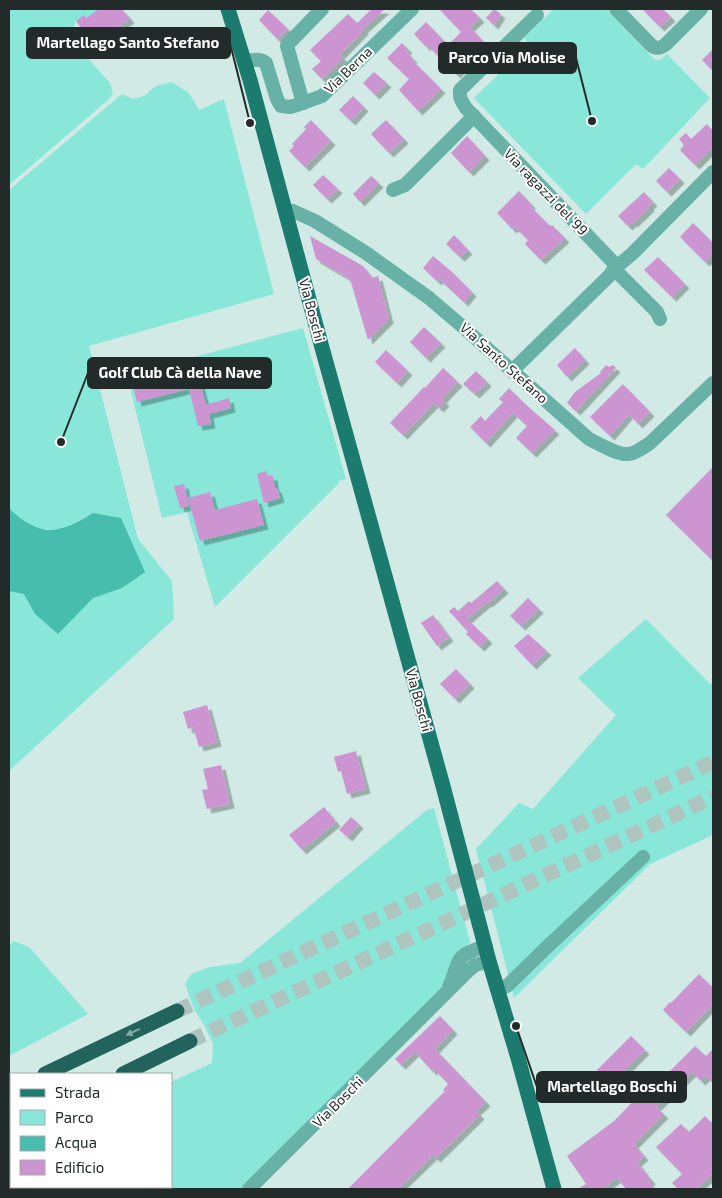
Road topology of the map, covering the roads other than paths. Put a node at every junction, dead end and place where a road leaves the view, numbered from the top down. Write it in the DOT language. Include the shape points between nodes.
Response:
graph roads {
  1 [pos="228,9"];
  2 [pos="322,9"];
  3 [pos="412,9"];
  4 [pos="616,9"];
  5 [pos="702,9"];
  6 [pos="538,11"];
  7 [pos="244,62"];
  8 [pos="303,103"];
  9 [pos="474,116"];
  10 [pos="713,172"];
  11 [pos="393,190"];
  12 [pos="286,211"];
  13 [pos="614,269"];
  14 [pos="660,319"];
  15 [pos="512,370"];
  16 [pos="713,383"];
  17 [pos="643,857"];
  18 [pos="487,953"];
  19 [pos="497,989"];
  20 [pos="178,1011"];
  21 [pos="190,1041"];
  22 [pos="47,1073"];
  23 [pos="125,1073"];
  24 [pos="249,1189"];
  25 [pos="554,1189"];
  1 -- 7 [label="main road, Via Boschi"];
  2 -- 8 [label="street" via="287,46"];
  3 -- 8 [label="street, Via Berna" via="322,96"];
  4 -- 5 [label="street" via="654,48 658,48"];
  6 -- 9 [label="street, Via ragazzi del '99" via="460,90 461,100"];
  7 -- 8 [label="street, Via Berna" via="258,59 266,63 282,106"];
  7 -- 12 [label="main road, Via Boschi"];
  9 -- 11 [label="street" via="405,184"];
  9 -- 13 [label="street, Via ragazzi del '99" via="612,260"];
  10 -- 13 [label="street"];
  12 -- 15 [label="street, Via Santo Stefano" via="315,222 366,252 429,298"];
  12 -- 18 [label="main road, Via Boschi"];
  13 -- 14 [label="street, Via ragazzi del '99" via="657,312"];
  13 -- 15 [label="street"];
  15 -- 16 [label="street, Via Santo Stefano" via="589,439 628,454 650,443"];
  17 -- 19 [label="street" via="507,986"];
  18 -- 19 [label="main road, Via Boschi"];
  18 -- 24 [label="street, Via Boschi"];
  19 -- 25 [label="main road, Via Boschi"];
  20 -- 22 [label="highway, one-way"];
  21 -- 23 [label="highway"];
}
